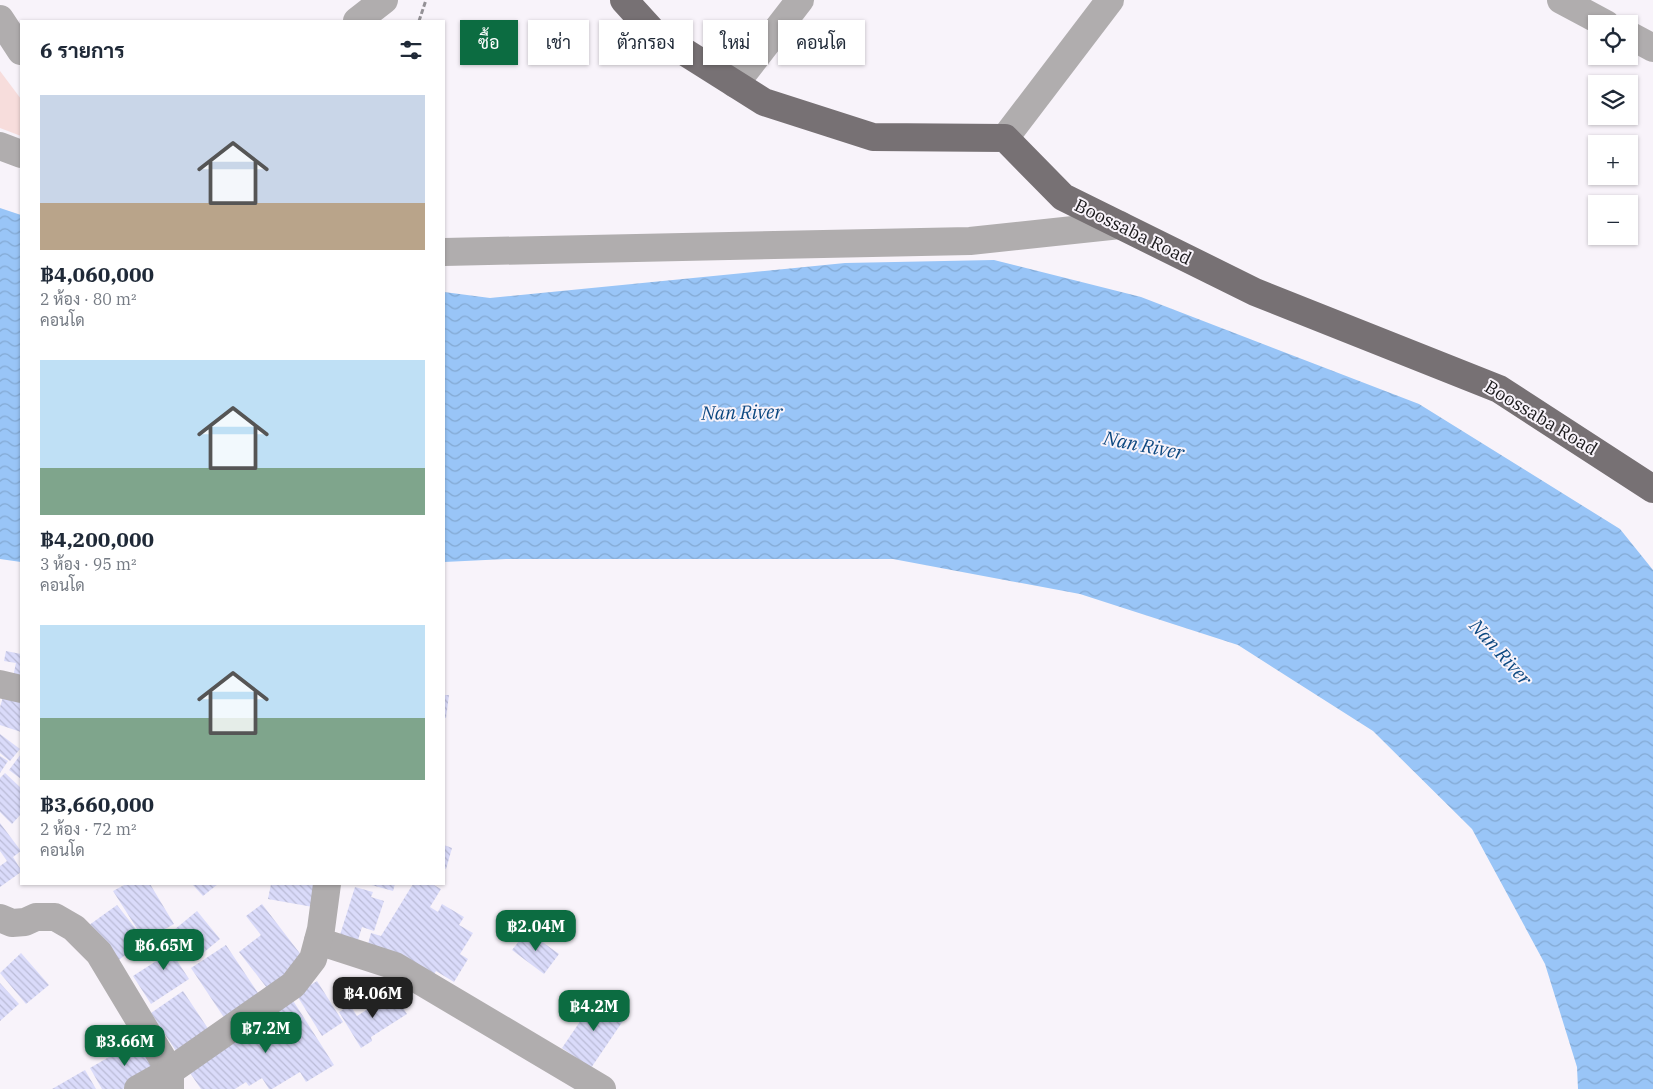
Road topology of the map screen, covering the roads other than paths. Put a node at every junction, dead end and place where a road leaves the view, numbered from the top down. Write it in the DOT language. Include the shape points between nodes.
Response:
graph roads {
  1 [pos="384,0"];
  2 [pos="800,0"];
  3 [pos="1110,0"];
  4 [pos="1561,0"];
  5 [pos="630,2"];
  6 [pos="1589,15"];
  7 [pos="0,19"];
  8 [pos="358,20"];
  9 [pos="1638,40"];
  10 [pos="1653,48"];
  11 [pos="20,49"];
  12 [pos="735,84"];
  13 [pos="1004,138"];
  14 [pos="0,146"];
  15 [pos="20,154"];
  16 [pos="1120,225"];
  17 [pos="445,252"];
  18 [pos="1653,489"];
  19 [pos="0,684"];
  20 [pos="20,689"];
  21 [pos="326,885"];
  22 [pos="0,918"];
  23 [pos="318,941"];
  24 [pos="170,1080"];
  25 [pos="138,1089"];
  26 [pos="602,1089"];
  1 -- 8 [label="street"];
  2 -- 12 [label="street"];
  3 -- 13 [label="street"];
  4 -- 6 [label="street"];
  5 -- 12 [label="main road" via="653,32"];
  7 -- 11 [label="street"];
  9 -- 10 [label="street"];
  12 -- 13 [label="main road" via="764,102 873,136"];
  13 -- 16 [label="main road, Boossaba Road" via="1063,198"];
  14 -- 15 [label="street"];
  16 -- 17 [label="street" via="970,241"];
  16 -- 18 [label="main road, Boossaba Road" via="1255,292 1499,389"];
  19 -- 20 [label="street"];
  21 -- 23 [label="street"];
  22 -- 24 [label="street" via="12,923 36,917 55,917 74,928 99,953"];
  23 -- 24 [label="street" via="313,959 293,984"];
  23 -- 26 [label="street" via="395,966"];
  24 -- 25 [label="street"];
}
